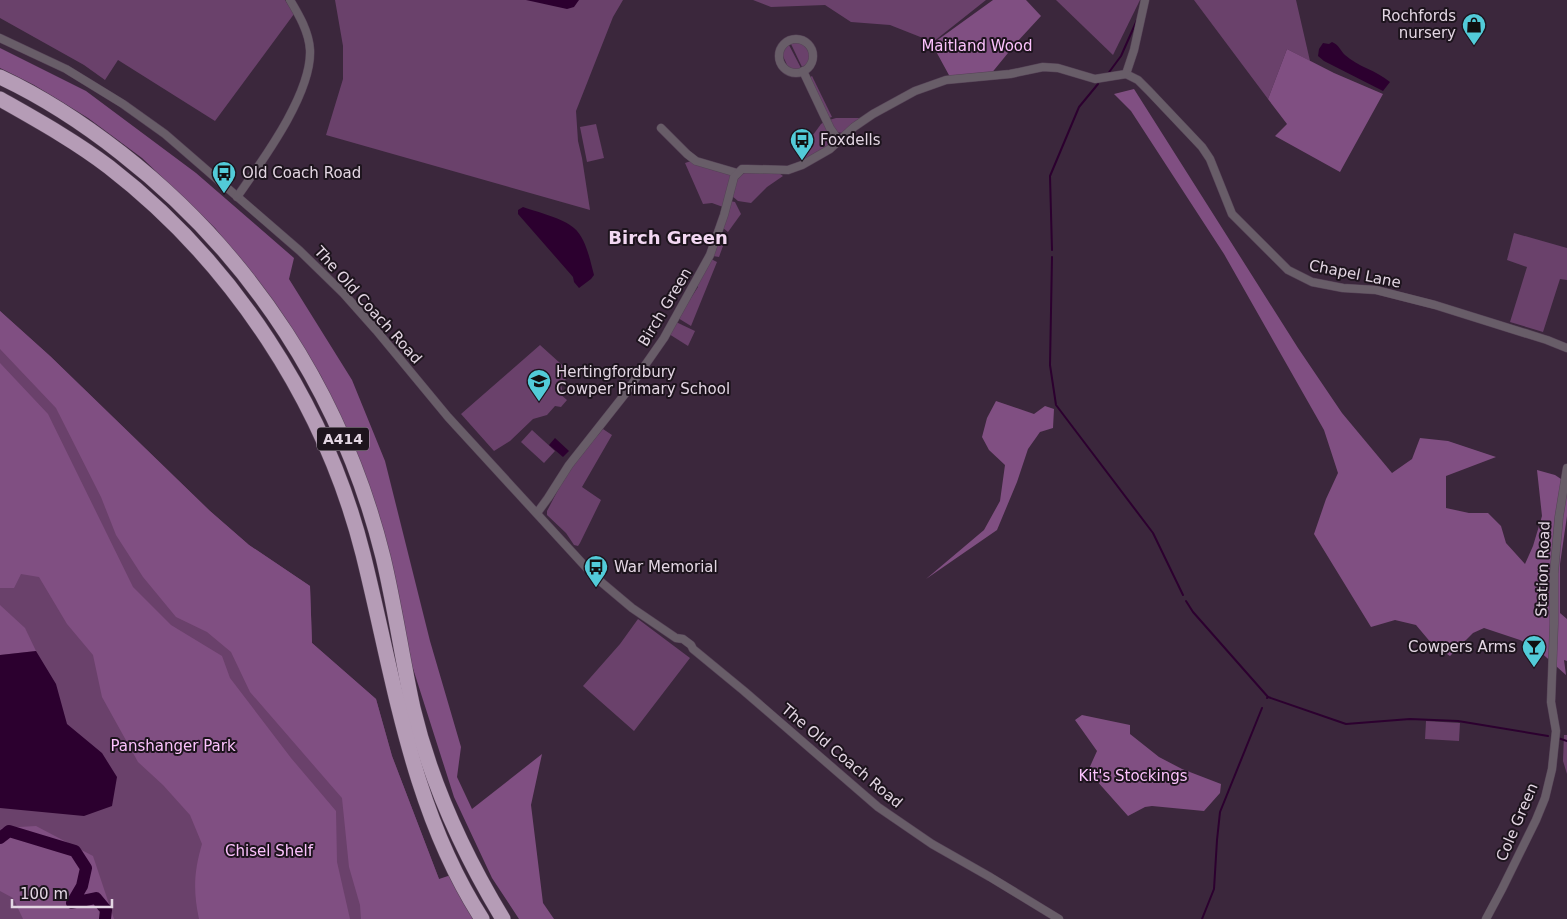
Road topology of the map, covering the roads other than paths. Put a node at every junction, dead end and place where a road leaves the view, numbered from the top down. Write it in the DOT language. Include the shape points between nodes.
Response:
graph roads {
  1 [pos="290,0"];
  2 [pos="1145,0"];
  3 [pos="0,38"];
  4 [pos="803,71"];
  5 [pos="1126,74"];
  6 [pos="0,77"];
  7 [pos="0,99"];
  8 [pos="661,128"];
  9 [pos="840,141"];
  10 [pos="737,173"];
  11 [pos="237,197"];
  12 [pos="1567,348"];
  13 [pos="1567,468"];
  14 [pos="537,513"];
  15 [pos="1556,731"];
  16 [pos="482,919"];
  17 [pos="503,919"];
  18 [pos="1059,919"];
  19 [pos="1486,919"];
  1 -- 11 [label="street" via="309,41 307,72 273,143"];
  2 -- 5 [label="street"];
  3 -- 11 [label="street, The Old Coach Road" via="66,69 123,104 165,134"];
  4 -- 4 [label="street" via="789,72 779,56 784,45 798,39 808,44 813,60"];
  4 -- 9 [label="street" via="830,128"];
  5 -- 9 [label="street" via="1095,79 1043,67 1010,74 946,80 915,91 873,114"];
  5 -- 12 [label="street, Chapel Lane" via="1138,80 1202,146 1232,214 1288,270 1320,284 1376,290 1435,305"];
  6 -- 17 [label="highway, A414" via="78,121 174,197 230,255 292,342 327,404 356,470 383,558 426,754 472,867"];
  7 -- 16 [label="highway, A414" via="68,138 108,166 158,209 221,276 297,386 329,454 352,516 415,774 454,869"];
  8 -- 10 [label="street" via="696,160"];
  9 -- 10 [label="street" via="812,160 788,170 742,169"];
  10 -- 14 [label="street, Birch Green" via="731,183 710,255 664,338 626,394 568,464"];
  11 -- 14 [label="street, The Old Coach Road" via="344,294 448,417"];
  13 -- 15 [label="street, Station Road" via="1558,517 1554,573 1551,702"];
  14 -- 18 [label="street, The Old Coach Road" via="612,592 688,649 693,649 878,807 932,844"];
  15 -- 19 [label="street, Cole Green" via="1545,798"];
}
